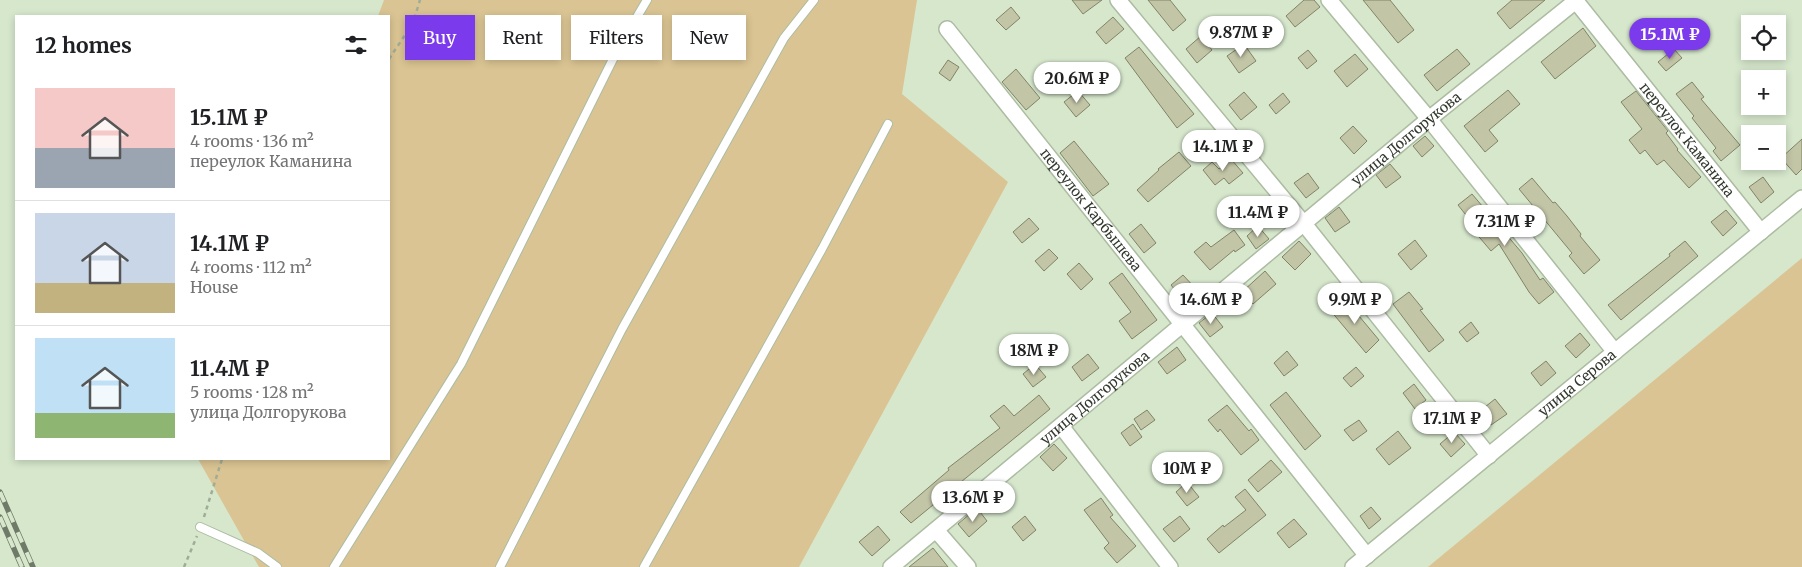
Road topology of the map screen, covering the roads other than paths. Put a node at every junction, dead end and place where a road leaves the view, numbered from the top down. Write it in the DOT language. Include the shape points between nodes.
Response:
graph roads {
  1 [pos="647,0"];
  2 [pos="814,0"];
  3 [pos="1118,0"];
  4 [pos="1329,0"];
  5 [pos="1576,0"];
  6 [pos="947,29"];
  7 [pos="1429,119"];
  8 [pos="888,124"];
  9 [pos="1802,198"];
  10 [pos="1305,224"];
  11 [pos="1761,232"];
  12 [pos="1184,325"];
  13 [pos="1615,352"];
  14 [pos="1061,426"];
  15 [pos="1489,456"];
  16 [pos="200,527"];
  17 [pos="936,530"];
  18 [pos="1367,556"];
  19 [pos="277,567"];
  20 [pos="334,567"];
  21 [pos="500,567"];
  22 [pos="644,567"];
  23 [pos="891,567"];
  24 [pos="968,567"];
  25 [pos="1170,567"];
  26 [pos="1353,567"];
  1 -- 20 [label="lane" via="618,49 461,364"];
  2 -- 21 [label="lane" via="784,38 627,321"];
  3 -- 10 [label="street"];
  4 -- 7 [label="street"];
  5 -- 7 [label="street, улица Долгорукова"];
  5 -- 11 [label="street, переулок Каманина"];
  6 -- 12 [label="street, переулок Карбышева"];
  7 -- 10 [label="street, улица Долгорукова"];
  7 -- 13 [label="street"];
  8 -- 22 [label="lane"];
  9 -- 11 [label="street, улица Серова"];
  10 -- 12 [label="street, улица Долгорукова"];
  10 -- 15 [label="street"];
  11 -- 13 [label="street, улица Серова"];
  12 -- 14 [label="street, улица Долгорукова"];
  12 -- 18 [label="street, переулок Карбышева"];
  13 -- 15 [label="street, улица Серова"];
  14 -- 17 [label="street, улица Долгорукова"];
  14 -- 25 [label="street"];
  15 -- 18 [label="street, улица Серова"];
  16 -- 19 [label="lane" via="258,553"];
  17 -- 23 [label="street, улица Долгорукова"];
  17 -- 24 [label="street"];
  18 -- 26 [label="street, улица Серова"];
}
